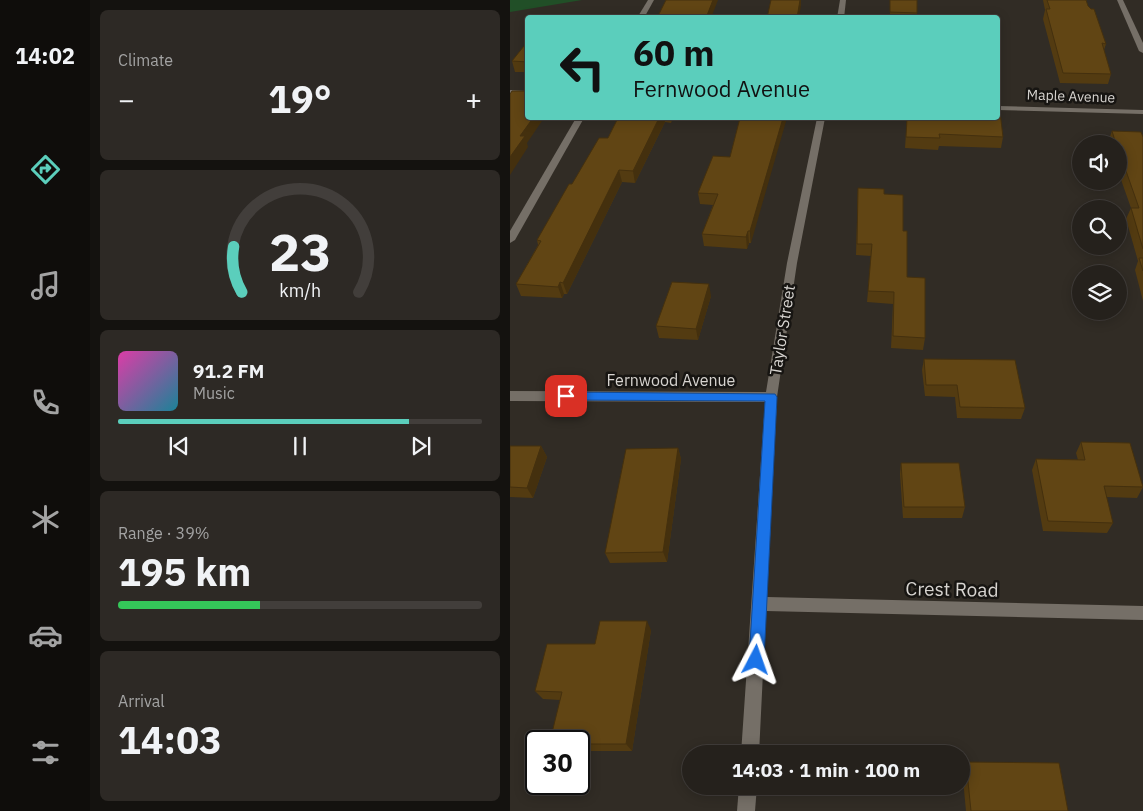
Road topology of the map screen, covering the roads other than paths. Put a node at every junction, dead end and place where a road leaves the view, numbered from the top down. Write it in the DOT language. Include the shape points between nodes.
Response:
graph roads {
  1 [pos="651,0"];
  2 [pos="843,0"];
  3 [pos="1120,0"];
  4 [pos="642,15"];
  5 [pos="840,15"];
  6 [pos="1143,51"];
  7 [pos="510,92"];
  8 [pos="525,93"];
  9 [pos="1000,108"];
  10 [pos="1143,112"];
  11 [pos="579,120"];
  12 [pos="821,120"];
  13 [pos="510,240"];
  14 [pos="510,396"];
  15 [pos="771,397"];
  16 [pos="760,604"];
  17 [pos="1143,613"];
  18 [pos="751,745"];
  19 [pos="747,795"];
  20 [pos="746,811"];
  1 -- 4 [label="street"];
  2 -- 5 [label="street"];
  3 -- 6 [label="street"];
  7 -- 8 [label="street"];
  9 -- 10 [label="street, Maple Avenue"];
  11 -- 13 [label="street"];
  12 -- 15 [label="street, Taylor Street" via="792,263"];
  14 -- 15 [label="street, Fernwood Avenue"];
  15 -- 16 [label="street, Taylor Street"];
  16 -- 17 [label="street, Crest Road"];
  16 -- 18 [label="street, Taylor Street"];
  19 -- 20 [label="street"];
}
